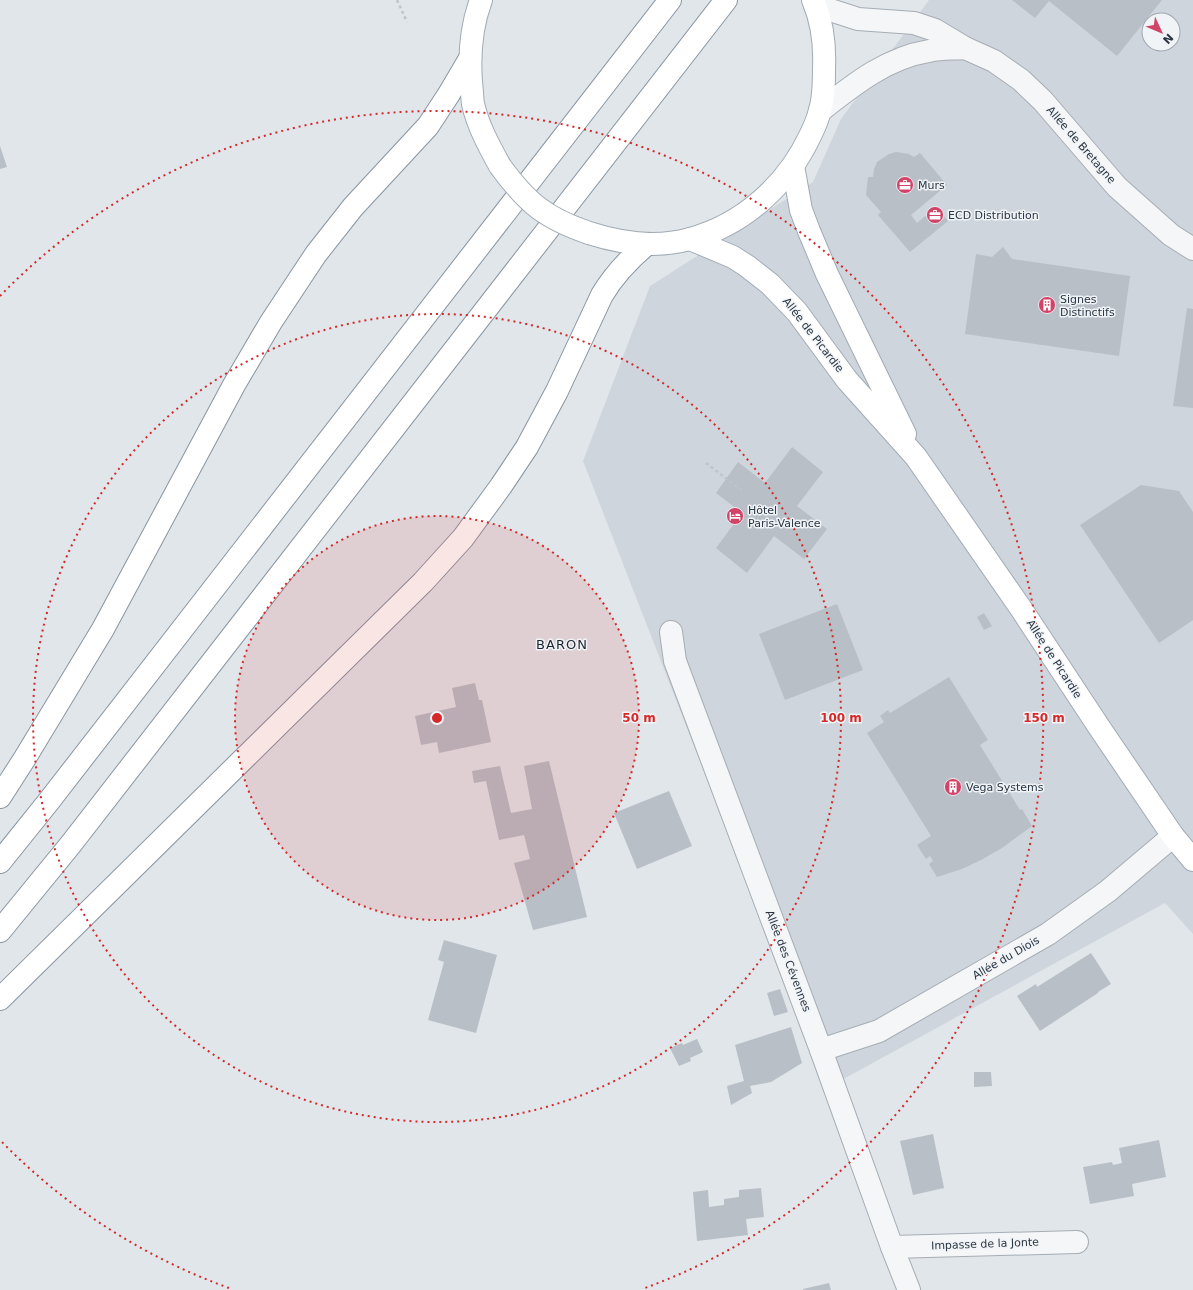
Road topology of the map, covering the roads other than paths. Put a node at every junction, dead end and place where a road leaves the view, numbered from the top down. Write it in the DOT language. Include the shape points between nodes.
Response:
graph roads {
  1 [pos="463,0"];
  2 [pos="481,0"];
  3 [pos="670,0"];
  4 [pos="726,0"];
  5 [pos="814,2"];
  6 [pos="472,28"];
  7 [pos="965,48"];
  8 [pos="469,60"];
  9 [pos="820,111"];
  10 [pos="793,166"];
  11 [pos="690,239"];
  12 [pos="647,244"];
  13 [pos="1193,249"];
  14 [pos="916,456"];
  15 [pos="671,632"];
  16 [pos="0,797"];
  17 [pos="1173,836"];
  18 [pos="1193,860"];
  19 [pos="0,862"];
  20 [pos="0,931"];
  21 [pos="0,999"];
  22 [pos="821,1050"];
  23 [pos="1077,1242"];
  24 [pos="892,1247"];
  25 [pos="909,1290"];
  1 -- 6 [label="main road"];
  2 -- 6 [label="main road"];
  3 -- 19 [label="main road"];
  4 -- 20 [label="main road" via="71,844"];
  5 -- 7 [label="street, Allée de Bretagne" via="858,19 914,24 935,30"];
  5 -- 9 [label="main road" via="823,40 824,85"];
  6 -- 8 [label="main road"];
  7 -- 9 [label="street" via="930,50 893,62 864,77"];
  7 -- 13 [label="street, Allée de Bretagne" via="994,61 1021,80 1043,101 1117,187 1166,231"];
  8 -- 12 [label="main road, bridge" via="473,103 480,126 487,144 513,184 537,208 567,225 621,241"];
  8 -- 16 [label="main road" via="428,126 353,206 316,254 271,322 234,385 99,636"];
  9 -- 10 [label="main road"];
  10 -- 11 [label="main road" via="779,185 760,203 709,232"];
  10 -- 14 [label="main road, Allée de Picardie" via="802,210 827,274"];
  11 -- 12 [label="main road"];
  11 -- 14 [label="main road, Allée de Picardie" via="733,257 770,284 797,312 847,380"];
  12 -- 21 [label="main road" via="628,260 609,283 527,448 463,538 423,582"];
  14 -- 17 [label="main road, Allée de Picardie"];
  15 -- 22 [label="street, Allée des Cévennes" via="675,661"];
  17 -- 18 [label="main road, Allée de Picardie"];
  17 -- 22 [label="street, Allée du Diois" via="1108,891 1048,934 879,1031"];
  22 -- 24 [label="street, Allée des Cévennes"];
  23 -- 24 [label="street, Impasse de la Jonte"];
  24 -- 25 [label="street, Allée des Cévennes"];
}
